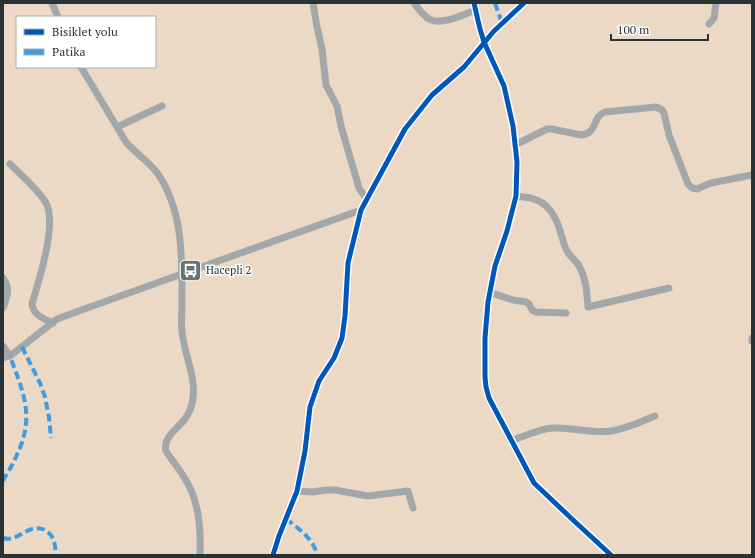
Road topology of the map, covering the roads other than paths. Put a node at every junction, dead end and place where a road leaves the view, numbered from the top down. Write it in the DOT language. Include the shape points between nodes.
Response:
graph roads {
  1 [pos="52,3"];
  2 [pos="313,3"];
  3 [pos="414,3"];
  4 [pos="524,3"];
  5 [pos="716,3"];
  6 [pos="475,7"];
  7 [pos="58,16"];
  8 [pos="709,24"];
  9 [pos="484,42"];
  10 [pos="82,68"];
  11 [pos="162,106"];
  12 [pos="117,127"];
  13 [pos="515,145"];
  14 [pos="10,164"];
  15 [pos="752,175"];
  16 [pos="516,196"];
  17 [pos="367,200"];
  18 [pos="361,210"];
  19 [pos="182,274"];
  20 [pos="3,278"];
  21 [pos="669,288"];
  22 [pos="489,292"];
  23 [pos="3,308"];
  24 [pos="566,313"];
  25 [pos="53,323"];
  26 [pos="752,338"];
  27 [pos="752,341"];
  28 [pos="3,346"];
  29 [pos="6,357"];
  30 [pos="654,416"];
  31 [pos="512,441"];
  32 [pos="297,491"];
  33 [pos="413,508"];
  34 [pos="200,555"];
  35 [pos="274,555"];
  36 [pos="610,555"];
  1 -- 7 [label="street"];
  2 -- 17 [label="street" via="326,85 337,106 359,188"];
  3 -- 6 [label="street" via="429,20 439,22"];
  4 -- 9 [label="street"];
  5 -- 8 [label="street" via="714,18"];
  6 -- 9 [label="street"];
  9 -- 13 [label="street" via="504,86"];
  9 -- 17 [label="street" via="464,67 432,95 406,129"];
  10 -- 12 [label="street"];
  11 -- 12 [label="street"];
  12 -- 19 [label="street" via="130,148 152,166 166,187 176,214"];
  13 -- 15 [label="street" via="547,129 585,135 593,130 602,112 656,107 664,113 669,135 690,187 697,189 711,183"];
  13 -- 16 [label="street"];
  14 -- 25 [label="street" via="42,196 50,215 45,258 32,304 36,314"];
  16 -- 21 [label="street" via="539,201 554,215 567,251 581,271 586,286 588,307"];
  16 -- 22 [label="street"];
  17 -- 18 [label="street"];
  18 -- 19 [label="street"];
  18 -- 32 [label="street" via="348,263 342,338 334,358 319,381 310,407"];
  19 -- 25 [label="street" via="112,298 57,319"];
  19 -- 34 [label="street" via="182,331 194,390 187,416 167,439 165,446 191,488 200,525"];
  20 -- 23 [label="street" via="8,295"];
  22 -- 24 [label="street" via="526,302 536,312"];
  22 -- 31 [label="street" via="485,338 486,387 489,398"];
  25 -- 29 [label="street"];
  26 -- 27 [label="street"];
  28 -- 29 [label="street"];
  30 -- 31 [label="street" via="613,431 548,429"];
  31 -- 36 [label="street" via="534,483"];
  32 -- 33 [label="street" via="334,490 368,496 408,491"];
  32 -- 35 [label="street"];
}
